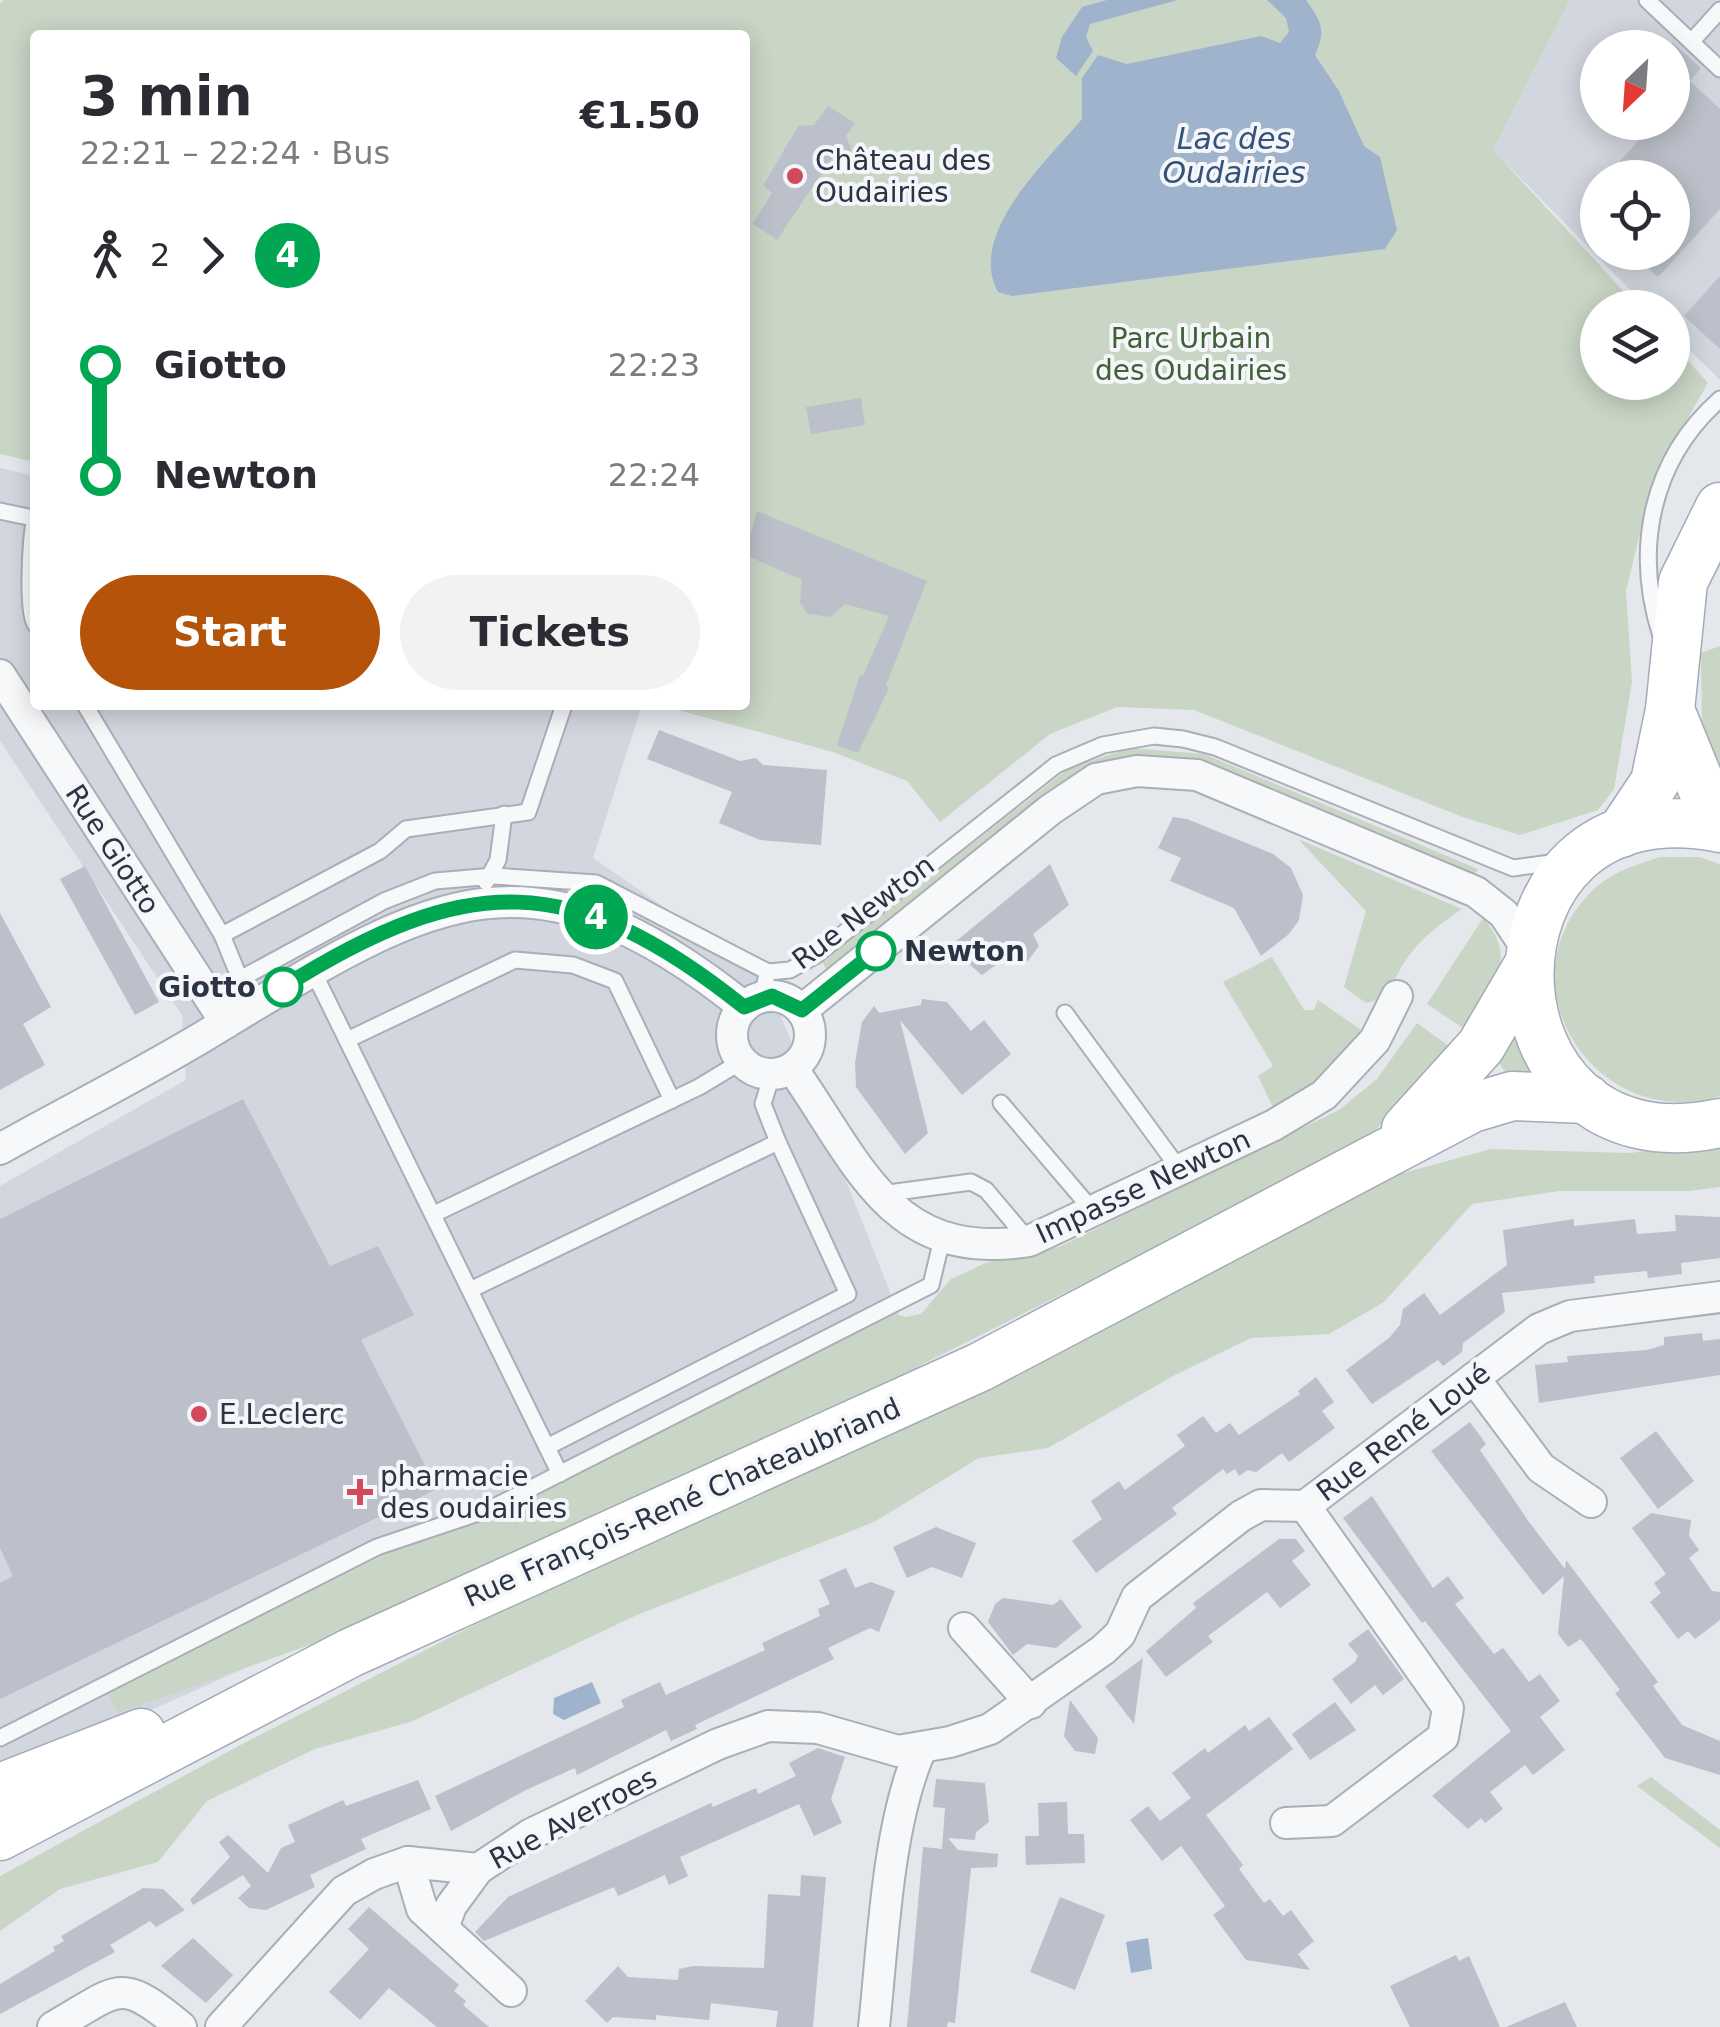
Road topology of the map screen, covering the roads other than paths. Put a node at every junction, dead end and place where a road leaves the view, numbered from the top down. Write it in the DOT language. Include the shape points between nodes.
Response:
graph roads {
  1 [pos="1647,0"];
  2 [pos="1720,10"];
  3 [pos="1692,41"];
  4 [pos="1720,69"];
  5 [pos="1720,399"];
  6 [pos="1720,507"];
  7 [pos="0,511"];
  8 [pos="30,517"];
  9 [pos="30,580"];
  10 [pos="30,610"];
  11 [pos="0,674"];
  12 [pos="1672,694"];
  13 [pos="87,710"];
  14 [pos="562,710"];
  15 [pos="1720,810"];
  16 [pos="504,814"];
  17 [pos="1720,828"];
  18 [pos="1621,833"];
  19 [pos="1571,867"];
  20 [pos="482,890"];
  21 [pos="1484,896"];
  22 [pos="222,935"];
  23 [pos="1527,960"];
  24 [pos="312,969"];
  25 [pos="240,979"];
  26 [pos="758,992"];
  27 [pos="1396,996"];
  28 [pos="802,1010"];
  29 [pos="1065,1012"];
  30 [pos="226,1023"];
  31 [pos="347,1040"];
  32 [pos="742,1061"];
  33 [pos="782,1071"];
  34 [pos="1587,1099"];
  35 [pos="672,1100"];
  36 [pos="1001,1102"];
  37 [pos="1720,1123"];
  38 [pos="778,1142"];
  39 [pos="0,1148"];
  40 [pos="1364,1168"];
  41 [pos="1180,1170"];
  42 [pos="881,1194"];
  43 [pos="1093,1211"];
  44 [pos="434,1214"];
  45 [pos="942,1238"];
  46 [pos="1029,1241"];
  47 [pos="470,1290"];
  48 [pos="1720,1297"];
  49 [pos="1474,1378"];
  50 [pos="547,1447"];
  51 [pos="560,1474"];
  52 [pos="1591,1502"];
  53 [pos="1304,1506"];
  54 [pos="964,1628"];
  55 [pos="350,1653"];
  56 [pos="1032,1703"];
  57 [pos="0,1738"];
  58 [pos="920,1751"];
  59 [pos="8,1783"];
  60 [pos="1286,1823"];
  61 [pos="0,1836"];
  62 [pos="408,1862"];
  63 [pos="478,1869"];
  64 [pos="443,1928"];
  65 [pos="511,1991"];
  66 [pos="53,2027"];
  67 [pos="181,2027"];
  68 [pos="221,2027"];
  69 [pos="874,2027"];
  1 -- 3 [label="lane"];
  2 -- 3 [label="lane"];
  3 -- 4 [label="lane"];
  5 -- 12 [label="lane" via="1692,423 1675,453 1655,493 1648,527 1647,571"];
  6 -- 12 [label="main road" via="1683,582"];
  7 -- 8 [label="lane"];
  9 -- 10 [label="lane"];
  11 -- 30 [label="street, Rue Giotto"];
  12 -- 15 [label="main road" via="1704,793"];
  12 -- 18 [label="main road" via="1655,782"];
  13 -- 22 [label="lane"];
  14 -- 16 [label="lane" via="528,812"];
  16 -- 20 [label="lane" via="498,860"];
  16 -- 22 [label="lane" via="406,829 380,851"];
  17 -- 18 [label="main road" via="1682,820"];
  18 -- 19 [label="main road"];
  19 -- 21 [label="street, Rue Newton" via="1529,892"];
  19 -- 23 [label="main road" via="1538,914"];
  19 -- 26 [label="lane, Rue Newton" via="1513,868 1216,747 1154,736 1102,745 1056,765 814,956"];
  20 -- 24 [label="street, Rue Newton"];
  20 -- 25 [label="lane, Rue Newton" via="435,881 384,900"];
  20 -- 26 [label="street, Rue Newton" via="623,925 700,972"];
  20 -- 26 [label="lane, Rue Newton" via="596,883"];
  21 -- 23 [label="street, Rue Newton" via="1504,914"];
  21 -- 28 [label="street, Rue Newton" via="1197,776 1137,771 1096,780 1050,810"];
  22 -- 25 [label="lane"];
  23 -- 34 [label="main road" via="1536,1030 1557,1068"];
  23 -- 40 [label="main road, Rue François-René Chateaubriand" via="1481,1046"];
  24 -- 30 [label="street, Rue Newton"];
  24 -- 31 [label="lane"];
  25 -- 30 [label="lane"];
  26 -- 28 [label="street"];
  26 -- 32 [label="street" via="732,1040"];
  27 -- 41 [label="street, Impasse Newton" via="1376,1040 1324,1095"];
  28 -- 33 [label="street" via="809,1048"];
  29 -- 41 [label="lane"];
  30 -- 39 [label="street, Rue Newton"];
  31 -- 35 [label="lane" via="515,960 574,965 616,981"];
  31 -- 44 [label="lane"];
  32 -- 33 [label="street"];
  32 -- 35 [label="lane"];
  33 -- 38 [label="lane" via="764,1104"];
  33 -- 42 [label="street, Impasse Newton"];
  34 -- 37 [label="main road" via="1636,1124 1684,1131"];
  34 -- 40 [label="main road, Rue François-René Chateaubriand" via="1500,1098"];
  35 -- 44 [label="lane"];
  36 -- 43 [label="lane"];
  38 -- 47 [label="lane"];
  38 -- 50 [label="lane" via="848,1294"];
  40 -- 55 [label="main road, Rue François-René Chateaubriand" via="980,1367"];
  41 -- 43 [label="street, Impasse Newton"];
  42 -- 45 [label="street, Impasse Newton" via="893,1212"];
  42 -- 46 [label="lane" via="971,1182 986,1190"];
  43 -- 46 [label="street, Impasse Newton"];
  44 -- 47 [label="lane"];
  45 -- 46 [label="street, Impasse Newton" via="994,1246"];
  45 -- 51 [label="lane" via="931,1285"];
  47 -- 50 [label="lane"];
  48 -- 49 [label="street, Rue René Loué" via="1570,1316 1539,1330"];
  49 -- 52 [label="street" via="1541,1468"];
  49 -- 53 [label="street, Rue René Loué"];
  50 -- 51 [label="lane"];
  51 -- 57 [label="lane" via="490,1509 377,1547"];
  53 -- 56 [label="street, Rue René Loué" via="1262,1505 1241,1516 1137,1597 1120,1634"];
  53 -- 60 [label="street" via="1448,1708 1443,1737 1332,1821"];
  54 -- 56 [label="street"];
  55 -- 59 [label="main road"];
  55 -- 61 [label="main road, Rue François-René Chateaubriand"];
  56 -- 58 [label="street, Rue René Loué" via="990,1729"];
  58 -- 63 [label="street, Rue Averroes" via="898,1752 818,1728 768,1726 531,1834"];
  58 -- 69 [label="street" via="908,1778"];
  62 -- 63 [label="street, Rue Averroes"];
  62 -- 64 [label="street" via="422,1909"];
  62 -- 68 [label="street, Rue Averroes" via="344,1892"];
  63 -- 64 [label="street"];
  64 -- 65 [label="street"];
  66 -- 67 [label="street" via="111,1993 144,1995"];
}
